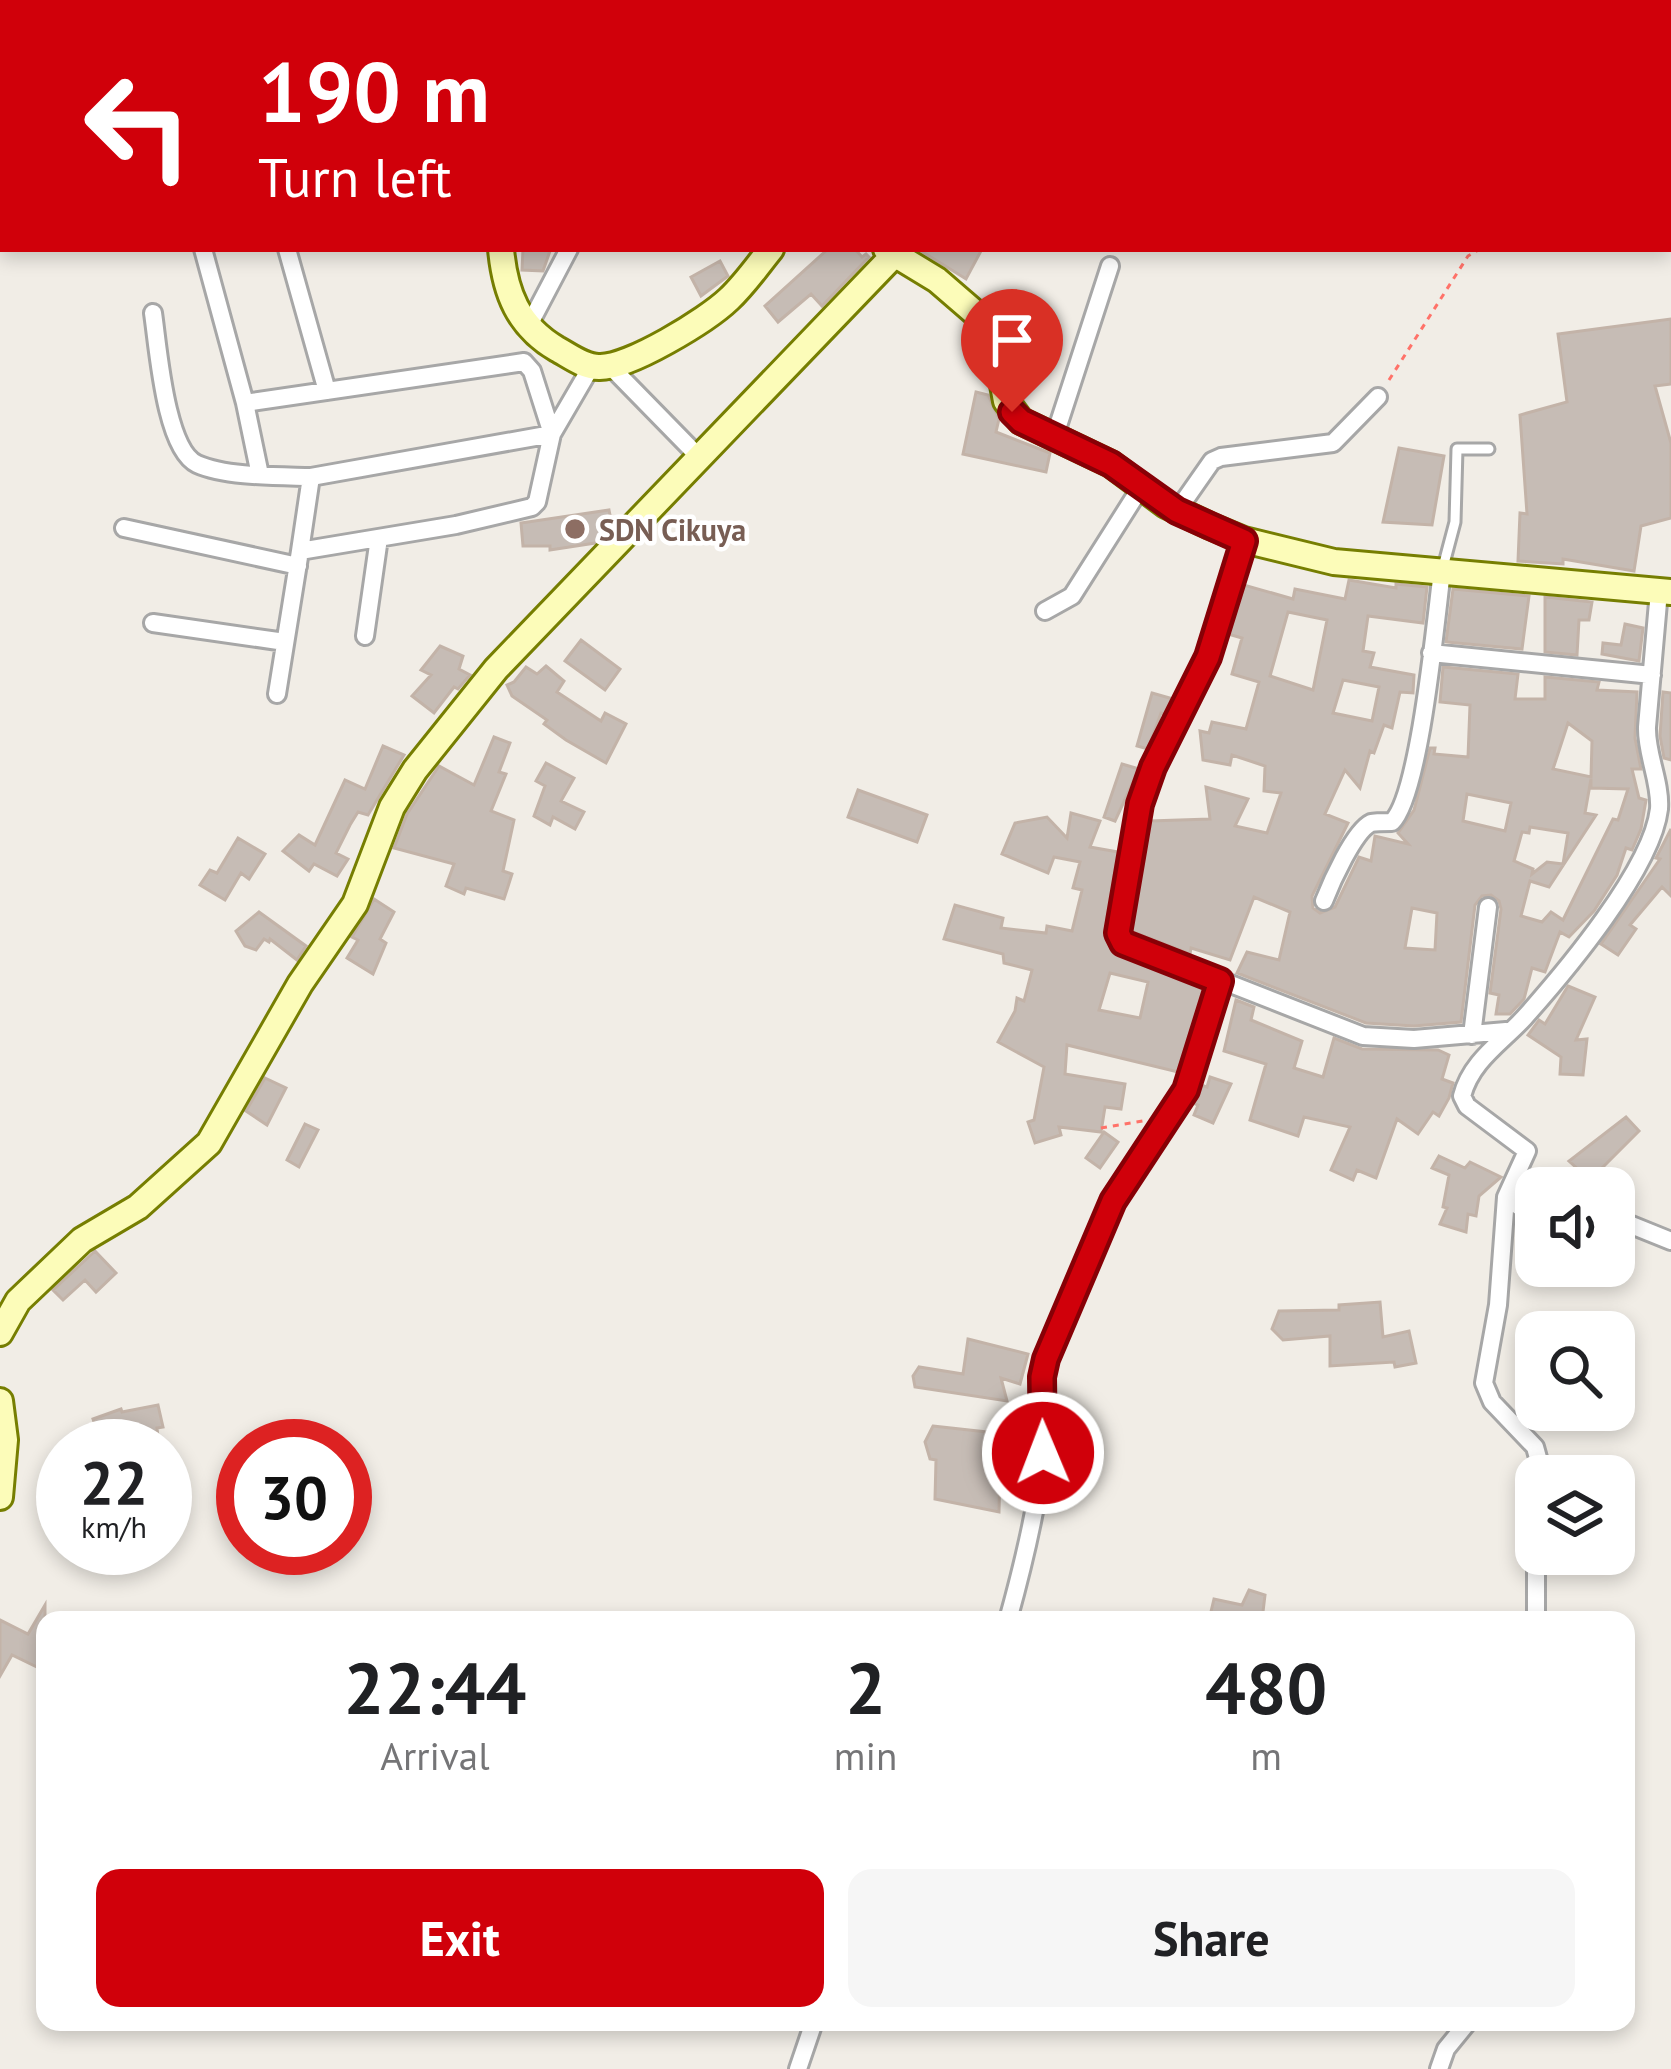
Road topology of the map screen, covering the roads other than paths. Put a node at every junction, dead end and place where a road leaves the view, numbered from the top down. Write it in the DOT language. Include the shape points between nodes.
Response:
graph roads {
  1 [pos="204,252"];
  2 [pos="288,252"];
  3 [pos="502,252"];
  4 [pos="567,252"];
  5 [pos="768,252"];
  6 [pos="890,252"];
  7 [pos="1110,266"];
  8 [pos="153,313"];
  9 [pos="528,327"];
  10 [pos="601,366"];
  11 [pos="327,391"];
  12 [pos="1378,397"];
  13 [pos="245,404"];
  14 [pos="552,434"];
  15 [pos="1055,435"];
  16 [pos="1489,449"];
  17 [pos="699,457"];
  18 [pos="260,476"];
  19 [pos="310,477"];
  20 [pos="1141,487"];
  21 [pos="1177,511"];
  22 [pos="124,528"];
  23 [pos="379,538"];
  24 [pos="1244,541"];
  25 [pos="299,558"];
  26 [pos="1442,571"];
  27 [pos="1665,591"];
  28 [pos="1045,611"];
  29 [pos="153,623"];
  30 [pos="365,636"];
  31 [pos="285,642"];
  32 [pos="1431,653"];
  33 [pos="1652,675"];
  34 [pos="277,694"];
  35 [pos="1324,901"];
  36 [pos="1487,907"];
  37 [pos="1220,981"];
  38 [pos="1506,1031"];
  39 [pos="1472,1035"];
  40 [pos="1506,1197"];
  41 [pos="1515,1204"];
  42 [pos="1635,1226"];
  43 [pos="1671,1241"];
  44 [pos="0,1333"];
  45 [pos="0,1401"];
  46 [pos="1537,1455"];
  47 [pos="0,1497"];
  48 [pos="1536,1575"];
  49 [pos="1011,1611"];
  50 [pos="1536,1611"];
  51 [pos="811,2031"];
  52 [pos="1461,2031"];
  53 [pos="798,2069"];
  54 [pos="1439,2069"];
  1 -- 13 [label="street"];
  2 -- 11 [label="street"];
  3 -- 9 [label="street" via="512,303"];
  4 -- 9 [label="street"];
  5 -- 10 [label="street" via="710,314"];
  6 -- 15 [label="street" via="981,318 1009,406 1021,421"];
  6 -- 17 [label="street"];
  7 -- 15 [label="street"];
  8 -- 18 [label="street" via="170,421 185,453 196,464"];
  9 -- 10 [label="street"];
  10 -- 14 [label="street"];
  10 -- 17 [label="street"];
  11 -- 13 [label="street"];
  11 -- 14 [label="street" via="524,362"];
  12 -- 21 [label="street" via="1333,443 1212,461"];
  13 -- 18 [label="street"];
  14 -- 19 [label="street"];
  14 -- 23 [label="street" via="532,507"];
  15 -- 20 [label="street"];
  16 -- 26 [label="lane" via="1456,452 1455,522"];
  17 -- 44 [label="street" via="496,669 415,770 355,904 209,1143 138,1208 82,1240 18,1301"];
  18 -- 19 [label="street"];
  19 -- 25 [label="street"];
  20 -- 21 [label="street"];
  20 -- 28 [label="street" via="1072,596"];
  21 -- 24 [label="street"];
  22 -- 25 [label="street"];
  23 -- 25 [label="street"];
  23 -- 30 [label="street"];
  24 -- 26 [label="street" via="1334,562"];
  24 -- 37 [label="street" via="1208,657 1140,804 1118,933 1123,943"];
  25 -- 31 [label="street"];
  26 -- 27 [label="street"];
  26 -- 32 [label="street"];
  27 -- 33 [label="street"];
  29 -- 31 [label="street"];
  31 -- 34 [label="street"];
  32 -- 33 [label="street"];
  32 -- 35 [label="street" via="1399,815 1364,829"];
  33 -- 38 [label="street" via="1654,828 1628,884"];
  36 -- 39 [label="street"];
  37 -- 39 [label="street" via="1363,1036"];
  37 -- 49 [label="street" via="1186,1090 1101,1224 1046,1359 1043,1453"];
  38 -- 39 [label="street"];
  38 -- 40 [label="street" via="1462,1096 1526,1148"];
  40 -- 41 [label="street"];
  40 -- 46 [label="street" via="1484,1383"];
  42 -- 43 [label="street"];
  45 -- 47 [label="street"];
  48 -- 50 [label="street"];
  51 -- 53 [label="street"];
  52 -- 54 [label="street"];
}
